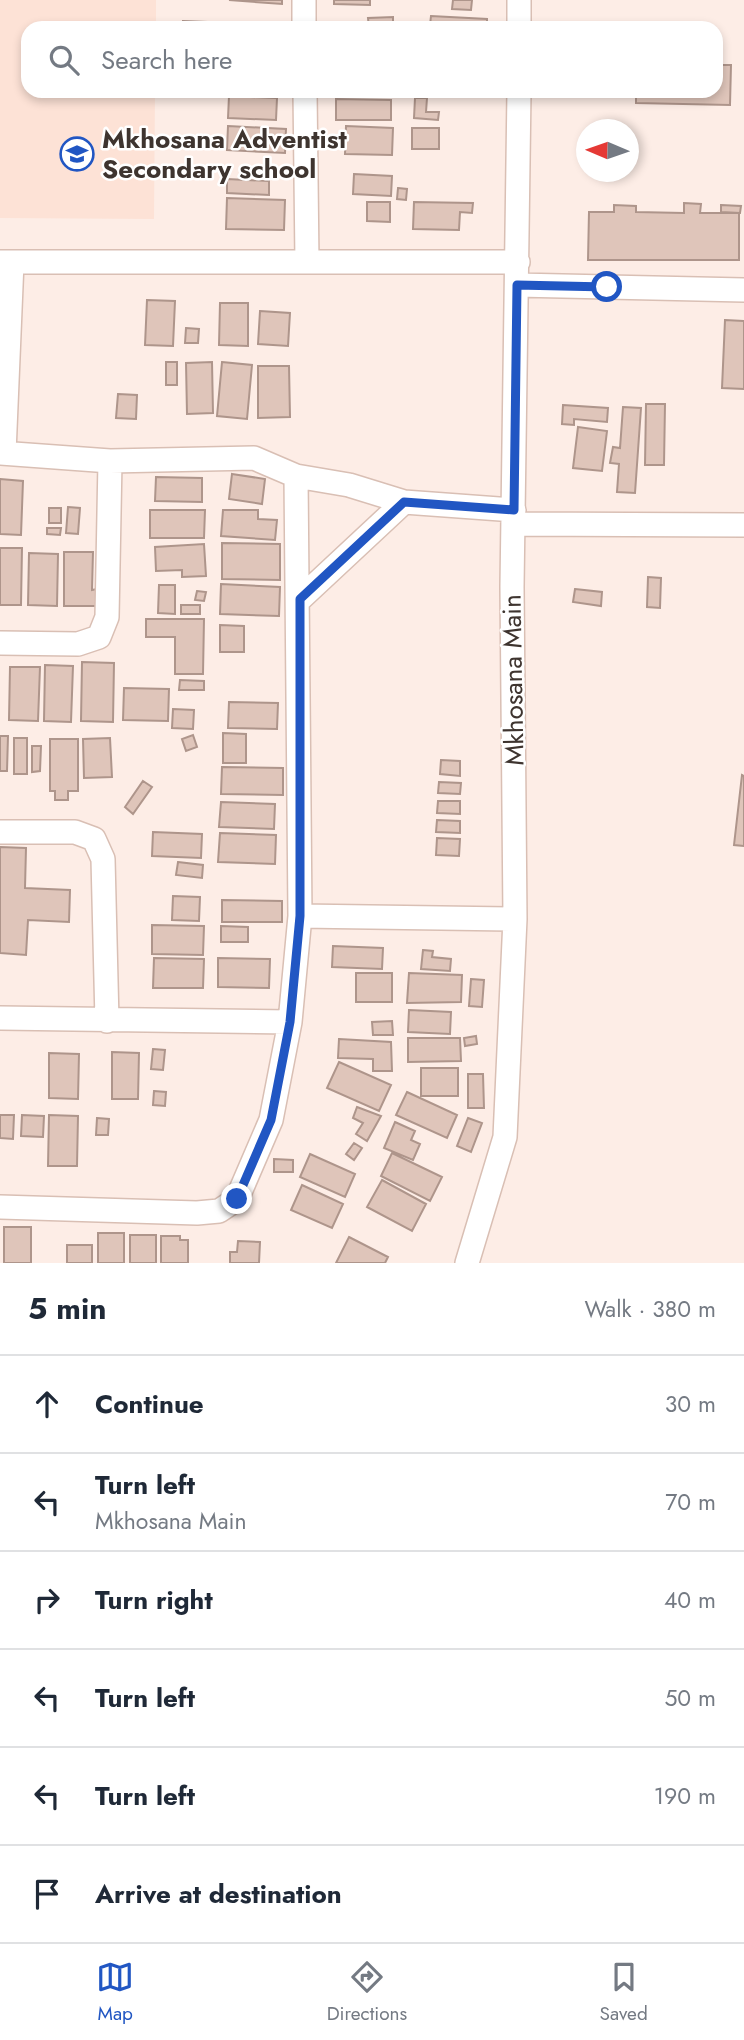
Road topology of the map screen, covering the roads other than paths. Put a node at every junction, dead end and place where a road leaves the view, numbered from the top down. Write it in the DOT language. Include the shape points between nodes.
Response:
graph roads {
  1 [pos="304,0"];
  2 [pos="519,0"];
  3 [pos="304,21"];
  4 [pos="519,21"];
  5 [pos="305,98"];
  6 [pos="519,98"];
  7 [pos="6,262"];
  8 [pos="307,262"];
  9 [pos="518,262"];
  10 [pos="517,285"];
  11 [pos="744,290"];
  12 [pos="2,453"];
  13 [pos="110,461"];
  14 [pos="296,477"];
  15 [pos="404,502"];
  16 [pos="514,517"];
  17 [pos="744,525"];
  18 [pos="300,599"];
  19 [pos="0,643"];
  20 [pos="0,832"];
  21 [pos="300,916"];
  22 [pos="515,919"];
  23 [pos="0,1018"];
  24 [pos="107,1021"];
  25 [pos="290,1022"];
  26 [pos="0,1207"];
  27 [pos="467,1263"];
  1 -- 3 [label="street"];
  2 -- 4 [label="street"];
  5 -- 8 [label="street"];
  6 -- 9 [label="street, Mkhosana Main"];
  7 -- 8 [label="street"];
  7 -- 12 [label="street"];
  8 -- 9 [label="street"];
  9 -- 10 [label="street, Mkhosana Main"];
  10 -- 11 [label="street"];
  10 -- 16 [label="street, Mkhosana Main"];
  12 -- 13 [label="street"];
  13 -- 14 [label="street" via="254,458"];
  13 -- 19 [label="street" via="107,617 99,637 78,644"];
  14 -- 15 [label="street" via="349,485"];
  14 -- 18 [label="street"];
  15 -- 16 [label="street"];
  15 -- 18 [label="street"];
  16 -- 17 [label="street"];
  16 -- 22 [label="street, Mkhosana Main"];
  18 -- 21 [label="street"];
  20 -- 24 [label="street" via="75,832 94,839 103,859"];
  21 -- 22 [label="street"];
  21 -- 25 [label="street"];
  22 -- 27 [label="street, Mkhosana Main" via="505,1137"];
  23 -- 24 [label="street"];
  24 -- 25 [label="street"];
  25 -- 26 [label="street" via="271,1120 237,1199 219,1211"];
}
